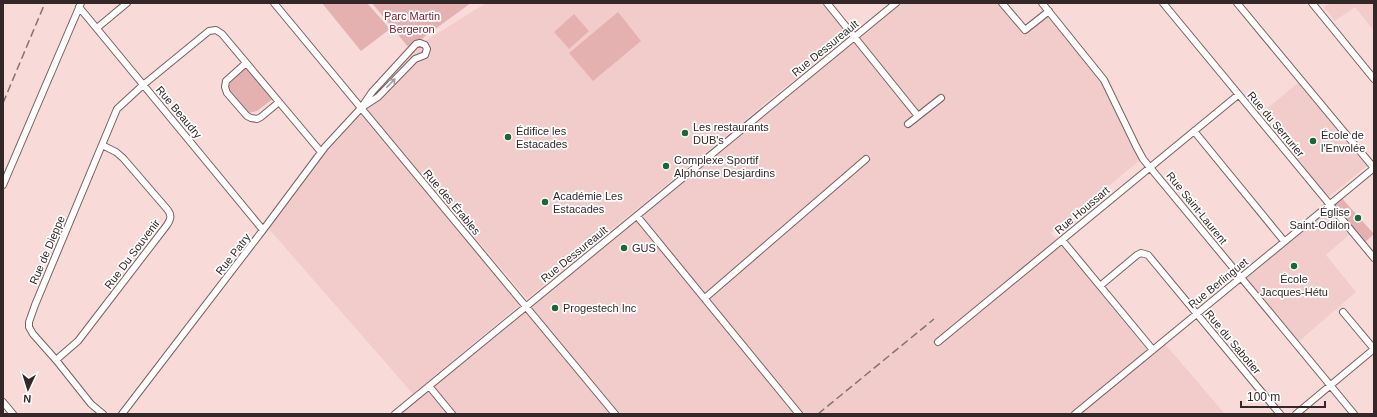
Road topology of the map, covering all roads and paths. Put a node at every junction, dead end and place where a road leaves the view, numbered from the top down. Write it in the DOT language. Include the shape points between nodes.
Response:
graph roads {
  1 [pos="126,3"];
  2 [pos="274,3"];
  3 [pos="827,3"];
  4 [pos="896,3"];
  5 [pos="1002,3"];
  6 [pos="1042,3"];
  7 [pos="1163,3"];
  8 [pos="1173,3"];
  9 [pos="1237,3"];
  10 [pos="1312,3"];
  11 [pos="80,5"];
  12 [pos="1049,11"];
  13 [pos="1169,11"];
  14 [pos="97,28"];
  15 [pos="855,37"];
  16 [pos="246,63"];
  17 [pos="1374,79"];
  18 [pos="143,85"];
  19 [pos="1238,95"];
  20 [pos="941,98"];
  21 [pos="279,102"];
  22 [pos="361,108"];
  23 [pos="918,116"];
  24 [pos="908,124"];
  25 [pos="1194,131"];
  26 [pos="102,145"];
  27 [pos="321,152"];
  28 [pos="866,159"];
  29 [pos="1150,167"];
  30 [pos="1374,168"];
  31 [pos="3,185"];
  32 [pos="1329,204"];
  33 [pos="637,216"];
  34 [pos="263,230"];
  35 [pos="1062,240"];
  36 [pos="1284,241"];
  37 [pos="1374,258"];
  38 [pos="1240,277"];
  39 [pos="1100,286"];
  40 [pos="705,298"];
  41 [pos="526,306"];
  42 [pos="1343,312"];
  43 [pos="1196,314"];
  44 [pos="938,342"];
  45 [pos="1374,349"];
  46 [pos="1152,350"];
  47 [pos="56,360"];
  48 [pos="1331,385"];
  49 [pos="429,386"];
  50 [pos="3,402"];
  51 [pos="13,414"];
  52 [pos="103,414"];
  53 [pos="122,414"];
  54 [pos="395,414"];
  55 [pos="452,414"];
  56 [pos="615,414"];
  57 [pos="799,414"];
  58 [pos="1075,414"];
  59 [pos="1280,414"];
  60 [pos="1296,414"];
  61 [pos="1354,414"];
  1 -- 14 [label="street"];
  2 -- 22 [label="street, Rue des Érables"];
  3 -- 15 [label="street"];
  4 -- 15 [label="street, Rue Dessureault"];
  5 -- 12 [label="street" via="1025,30"];
  6 -- 12 [label="street, Rue Saint-Laurent"];
  7 -- 13 [label="street, Rue du Serrurier"];
  8 -- 13 [label="street"];
  9 -- 30 [label="street"];
  10 -- 17 [label="street"];
  11 -- 14 [label="street, Rue Beaudry"];
  11 -- 31 [label="street"];
  12 -- 29 [label="street, Rue Saint-Laurent" via="1104,80 1137,149"];
  13 -- 19 [label="street, Rue du Serrurier"];
  14 -- 18 [label="street, Rue Beaudry"];
  15 -- 23 [label="street"];
  15 -- 33 [label="street, Rue Dessureault"];
  16 -- 18 [label="street, Rue de Dieppe" via="221,32 211,30"];
  16 -- 21 [label="street"];
  16 -- 21 [label="street" via="226,81 225,87 229,95 247,116 254,119 263,116"];
  18 -- 26 [label="street, Rue de Dieppe" via="117,108"];
  18 -- 34 [label="street, Rue Beaudry"];
  19 -- 25 [label="street, Rue Houssart"];
  19 -- 32 [label="street, Rue du Serrurier"];
  20 -- 23 [label="street"];
  21 -- 27 [label="street"];
  22 -- 22 [label="street, Rue Patry, one-way" via="378,97 415,59 425,55 427,49 424,45 416,44 372,92"];
  22 -- 27 [label="street, Rue Patry"];
  22 -- 41 [label="street, Rue des Érables"];
  23 -- 24 [label="street"];
  25 -- 29 [label="street, Rue Houssart"];
  25 -- 36 [label="street"];
  26 -- 47 [label="street, Rue de Dieppe" via="29,319 31,332"];
  26 -- 47 [label="street, Rue Du Souvenir" via="127,161 168,209 170,218 167,226 78,341"];
  27 -- 34 [label="street, Rue Patry"];
  28 -- 40 [label="street"];
  29 -- 35 [label="street, Rue Houssart"];
  29 -- 38 [label="street, Rue Saint-Laurent"];
  30 -- 32 [label="street, Rue Berlinguet"];
  32 -- 36 [label="street, Rue Berlinguet"];
  32 -- 37 [label="street, Rue du Serrurier"];
  33 -- 40 [label="street"];
  33 -- 41 [label="street, Rue Dessureault"];
  34 -- 53 [label="street, Rue Patry"];
  35 -- 39 [label="street"];
  35 -- 44 [label="street, Rue Houssart"];
  36 -- 38 [label="street, Rue Berlinguet"];
  38 -- 43 [label="street, Rue Berlinguet"];
  38 -- 48 [label="street, Rue Saint-Laurent"];
  39 -- 43 [label="street, Rue du Sabotier" via="1137,255 1146,254"];
  39 -- 46 [label="street"];
  40 -- 57 [label="street"];
  41 -- 49 [label="street, Rue Dessureault"];
  41 -- 56 [label="street, Rue des Érables"];
  42 -- 45 [label="street"];
  43 -- 46 [label="street, Rue Berlinguet"];
  43 -- 59 [label="street, Rue du Sabotier"];
  45 -- 48 [label="street"];
  46 -- 58 [label="street, Rue Berlinguet"];
  47 -- 52 [label="street, Rue de Dieppe" via="91,404"];
  48 -- 60 [label="street"];
  48 -- 61 [label="street, Rue Saint-Laurent"];
  49 -- 54 [label="street, Rue Dessureault"];
  49 -- 55 [label="street"];
  50 -- 51 [label="street"];
}
